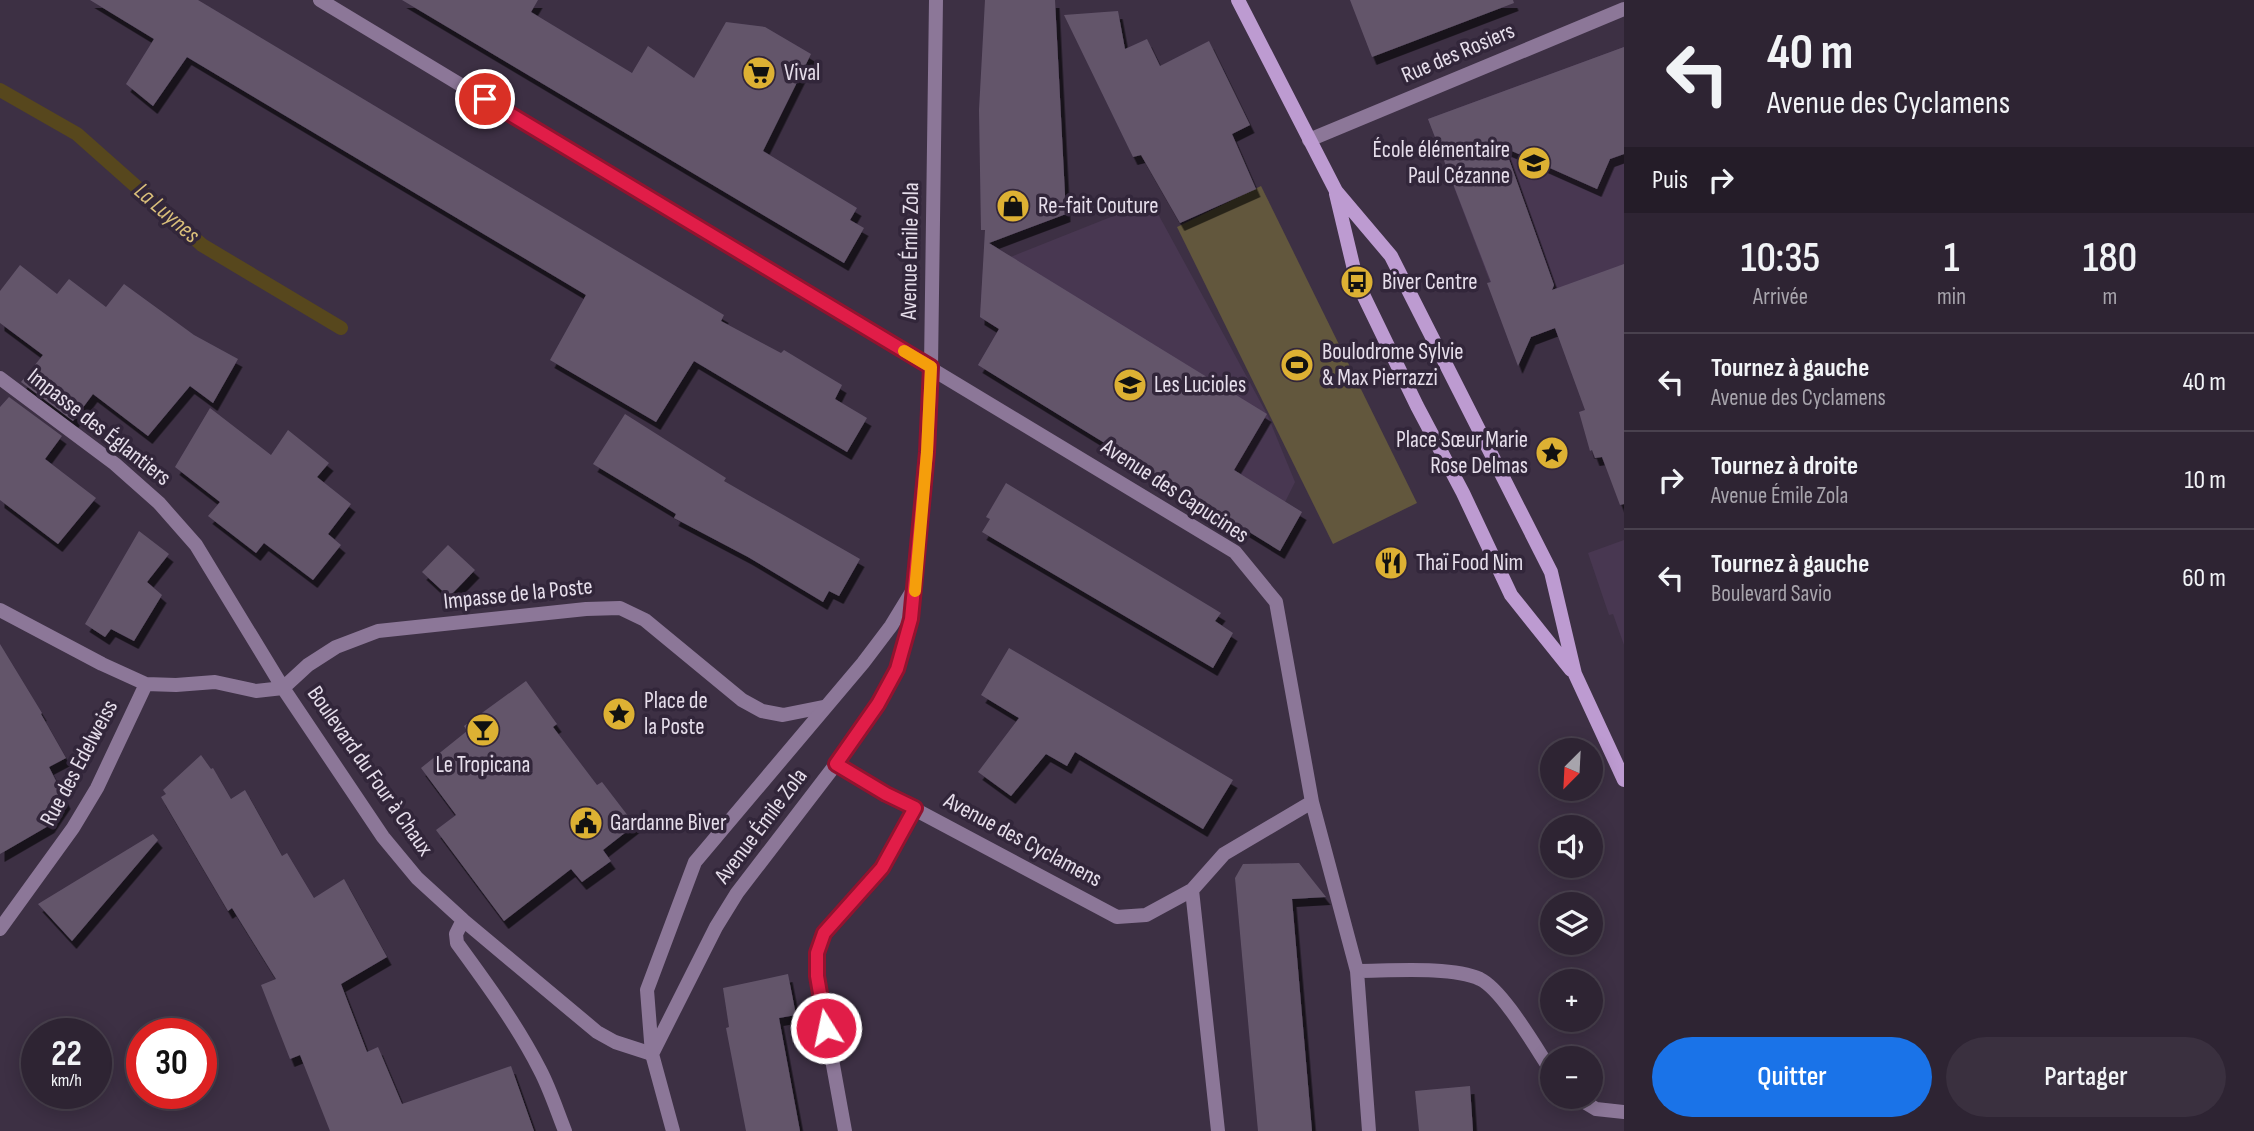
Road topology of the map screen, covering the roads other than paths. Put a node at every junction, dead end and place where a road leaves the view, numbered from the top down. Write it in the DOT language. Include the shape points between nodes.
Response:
graph roads {
  1 [pos="320,0"];
  2 [pos="936,0"];
  3 [pos="1238,0"];
  4 [pos="1624,9"];
  5 [pos="1309,140"];
  6 [pos="1336,191"];
  7 [pos="931,367"];
  8 [pos="0,378"];
  9 [pos="916,586"];
  10 [pos="0,610"];
  11 [pos="1574,674"];
  12 [pos="146,684"];
  13 [pos="283,688"];
  14 [pos="823,708"];
  15 [pos="836,764"];
  16 [pos="1624,780"];
  17 [pos="1312,802"];
  18 [pos="915,808"];
  19 [pos="1192,890"];
  20 [pos="463,920"];
  21 [pos="0,929"];
  22 [pos="1357,971"];
  23 [pos="652,1054"];
  24 [pos="1540,1055"];
  25 [pos="1594,1109"];
  26 [pos="1624,1112"];
  27 [pos="565,1131"];
  28 [pos="673,1131"];
  29 [pos="845,1131"];
  30 [pos="1218,1131"];
  31 [pos="1369,1131"];
  1 -- 7 [label="street, Avenue des Capucines"];
  2 -- 7 [label="street, Avenue Émile Zola"];
  3 -- 5 [label="main road"];
  4 -- 5 [label="street, Rue des Rosiers"];
  5 -- 6 [label="main road"];
  6 -- 11 [label="main road" via="1357,282 1417,406 1511,595"];
  6 -- 11 [label="main road" via="1391,256 1551,572"];
  7 -- 9 [label="street, Avenue Émile Zola"];
  7 -- 17 [label="street, Avenue des Capucines" via="1236,552 1276,602"];
  8 -- 13 [label="street, Impasse des Églantiers" via="159,503 196,545"];
  9 -- 14 [label="street, Avenue Émile Zola" via="863,663"];
  9 -- 15 [label="street, Avenue Émile Zola" via="897,669"];
  10 -- 12 [label="street, Boulevard du Four à Chaux"];
  11 -- 16 [label="main road"];
  12 -- 13 [label="street, Boulevard du Four à Chaux" via="215,682 256,691"];
  12 -- 21 [label="street, Rue des Edelweiss" via="97,788"];
  13 -- 14 [label="street, Impasse de la Poste" via="336,647 378,632 620,608 645,620 742,700 762,711 783,715"];
  13 -- 20 [label="street, Boulevard du Four à Chaux" via="383,837 417,878"];
  14 -- 23 [label="street, Avenue Émile Zola" via="695,862 647,990"];
  15 -- 18 [label="street, Avenue des Cyclamens"];
  15 -- 23 [label="street, Avenue Émile Zola" via="737,893"];
  17 -- 19 [label="street, Avenue des Cyclamens" via="1224,854"];
  17 -- 22 [label="street, Avenue des Capucines"];
  18 -- 19 [label="street, Avenue des Cyclamens" via="1116,917 1146,915"];
  18 -- 29 [label="street" via="882,868 824,933 817,953 817,976"];
  19 -- 30 [label="street"];
  20 -- 23 [label="street, Boulevard du Four à Chaux" via="597,1032"];
  20 -- 27 [label="street" via="457,943 505,1010 542,1073"];
  22 -- 24 [label="street" via="1459,973 1482,980 1500,997"];
  22 -- 31 [label="street, Avenue des Capucines"];
  23 -- 28 [label="street, Avenue Émile Zola"];
  25 -- 26 [label="street"];
}
